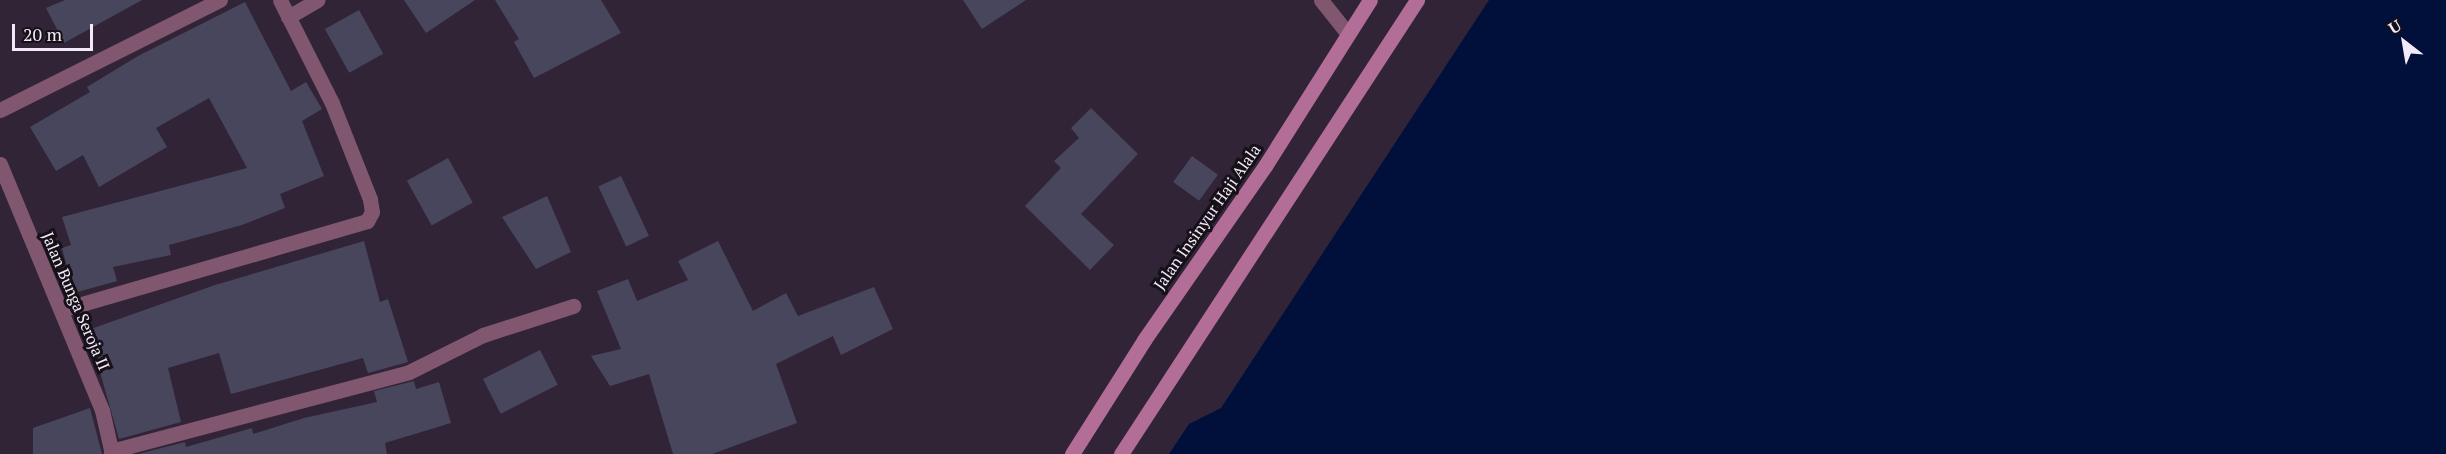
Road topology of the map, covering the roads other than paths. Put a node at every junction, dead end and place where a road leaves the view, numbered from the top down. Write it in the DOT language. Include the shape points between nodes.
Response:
graph roads {
  1 [pos="220,0"];
  2 [pos="280,0"];
  3 [pos="317,0"];
  4 [pos="1321,0"];
  5 [pos="1370,0"];
  6 [pos="1417,0"];
  7 [pos="288,16"];
  8 [pos="1348,34"];
  9 [pos="0,110"];
  10 [pos="0,164"];
  11 [pos="573,306"];
  12 [pos="61,310"];
  13 [pos="111,453"];
  14 [pos="1072,454"];
  15 [pos="1121,454"];
  1 -- 9 [label="street"];
  2 -- 7 [label="street"];
  3 -- 7 [label="street"];
  4 -- 8 [label="street"];
  5 -- 8 [label="main road, Jalan Insinyur Haji Alala"];
  6 -- 15 [label="main road"];
  7 -- 12 [label="street" via="332,103 370,199 372,212 367,221"];
  8 -- 14 [label="main road, Jalan Insinyur Haji Alala" via="1265,166 1144,340"];
  10 -- 12 [label="street, Jalan Bunga Seroja II"];
  11 -- 13 [label="street" via="483,334 409,372"];
  12 -- 13 [label="street, Jalan Bunga Seroja II" via="102,410"];
}
